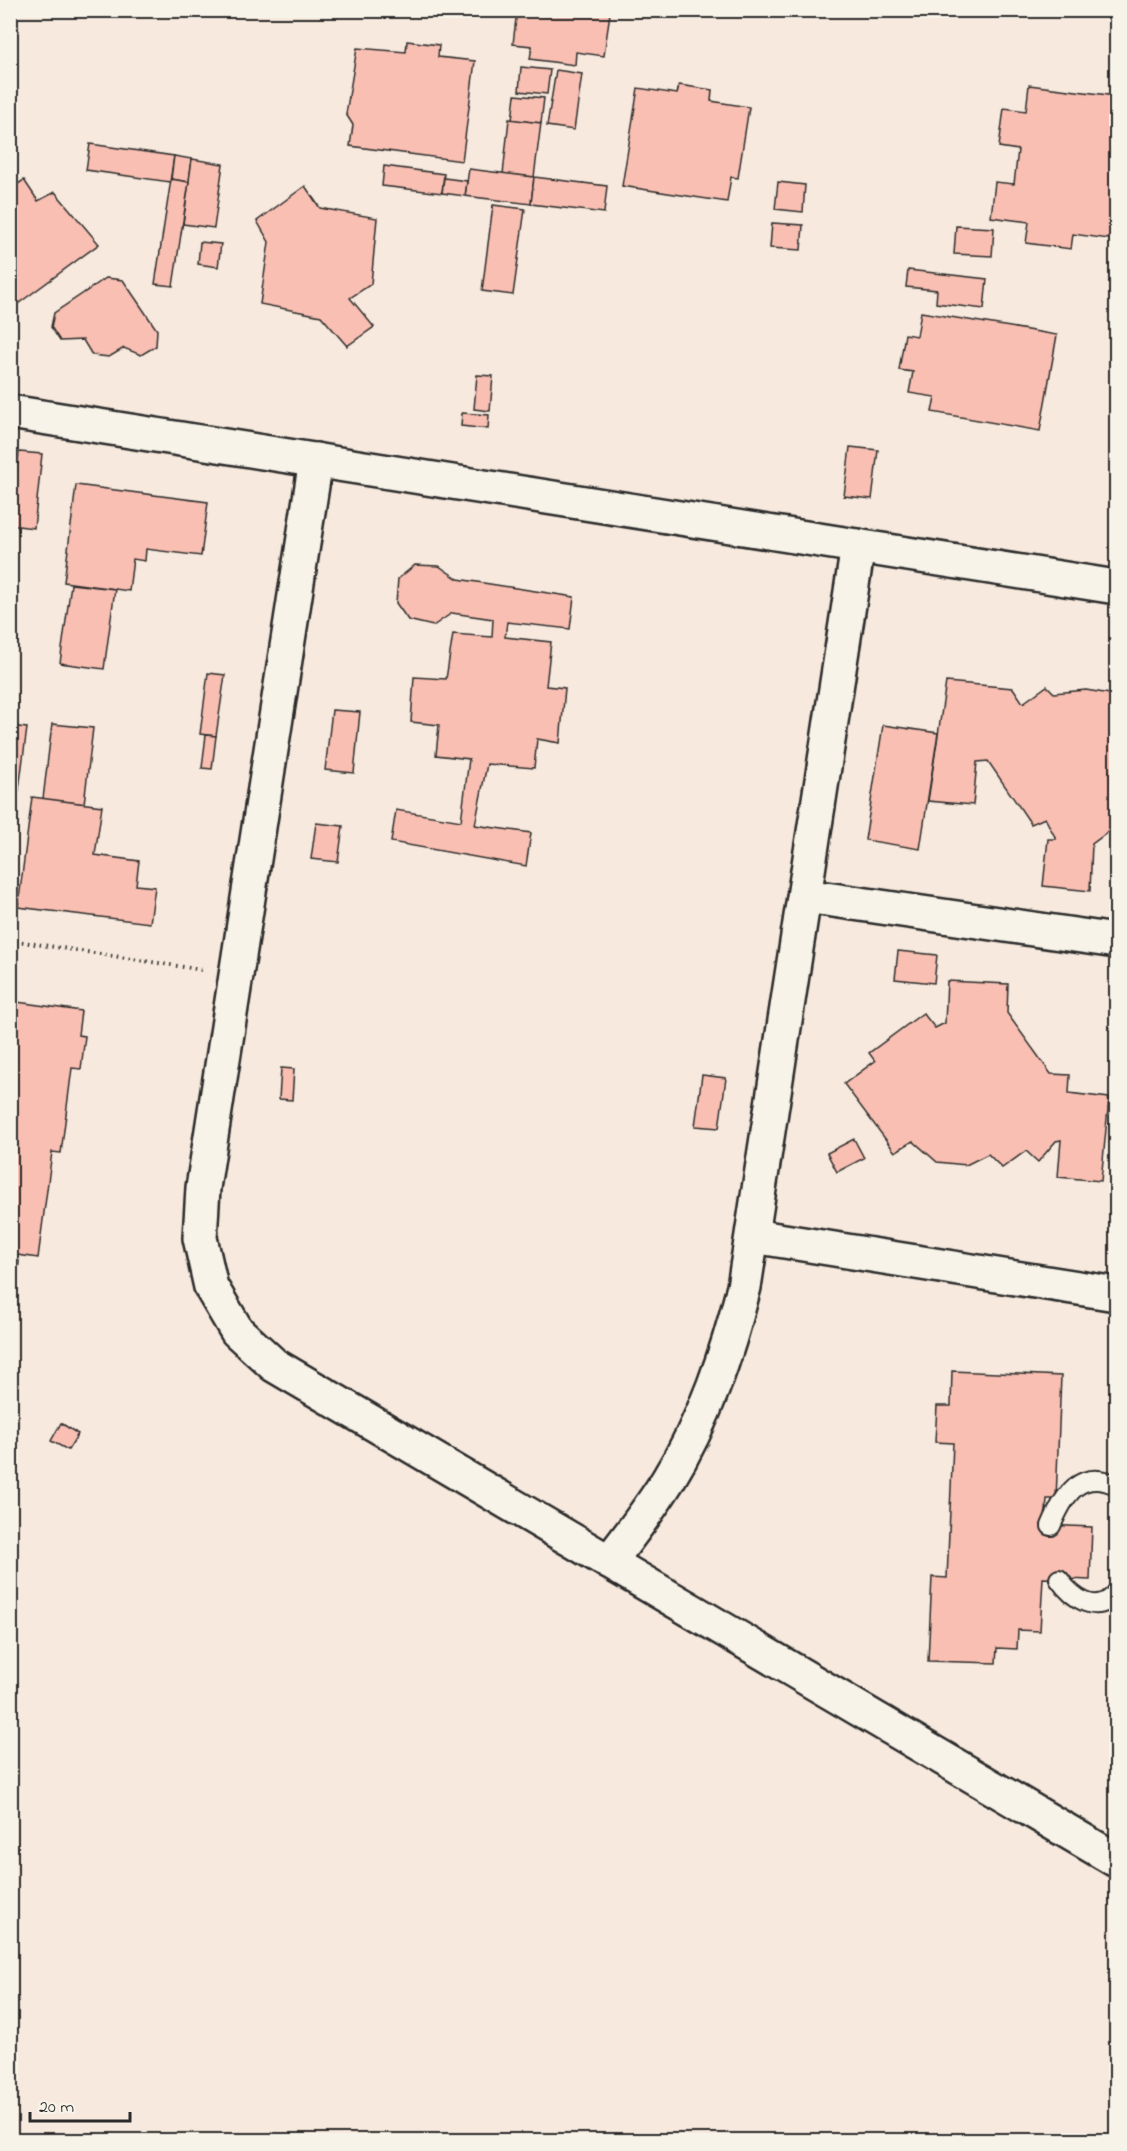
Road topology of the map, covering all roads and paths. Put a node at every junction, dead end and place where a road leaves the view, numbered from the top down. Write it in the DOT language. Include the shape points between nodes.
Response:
graph roads {
  1 [pos="10,412"];
  2 [pos="316,460"];
  3 [pos="858,546"];
  4 [pos="1116,586"];
  5 [pos="805,896"];
  6 [pos="10,940"];
  7 [pos="1116,941"];
  8 [pos="236,975"];
  9 [pos="753,1236"];
  10 [pos="1116,1294"];
  11 [pos="1116,1485"];
  12 [pos="1051,1526"];
  13 [pos="609,1562"];
  14 [pos="1059,1579"];
  15 [pos="1116,1593"];
  16 [pos="1116,1860"];
  1 -- 2 [label="street"];
  2 -- 3 [label="street"];
  2 -- 8 [label="street"];
  3 -- 4 [label="street"];
  3 -- 5 [label="street"];
  5 -- 7 [label="street"];
  5 -- 9 [label="street"];
  6 -- 8 [label="path"];
  8 -- 13 [label="street" via="203,1188 200,1238 211,1287 237,1331 274,1365"];
  9 -- 10 [label="street"];
  9 -- 13 [label="street" via="732,1337 715,1386 669,1478"];
  11 -- 12 [label="lane" via="1104,1479 1084,1482 1068,1492"];
  13 -- 16 [label="street"];
  14 -- 15 [label="lane" via="1078,1600 1095,1604"];
}
